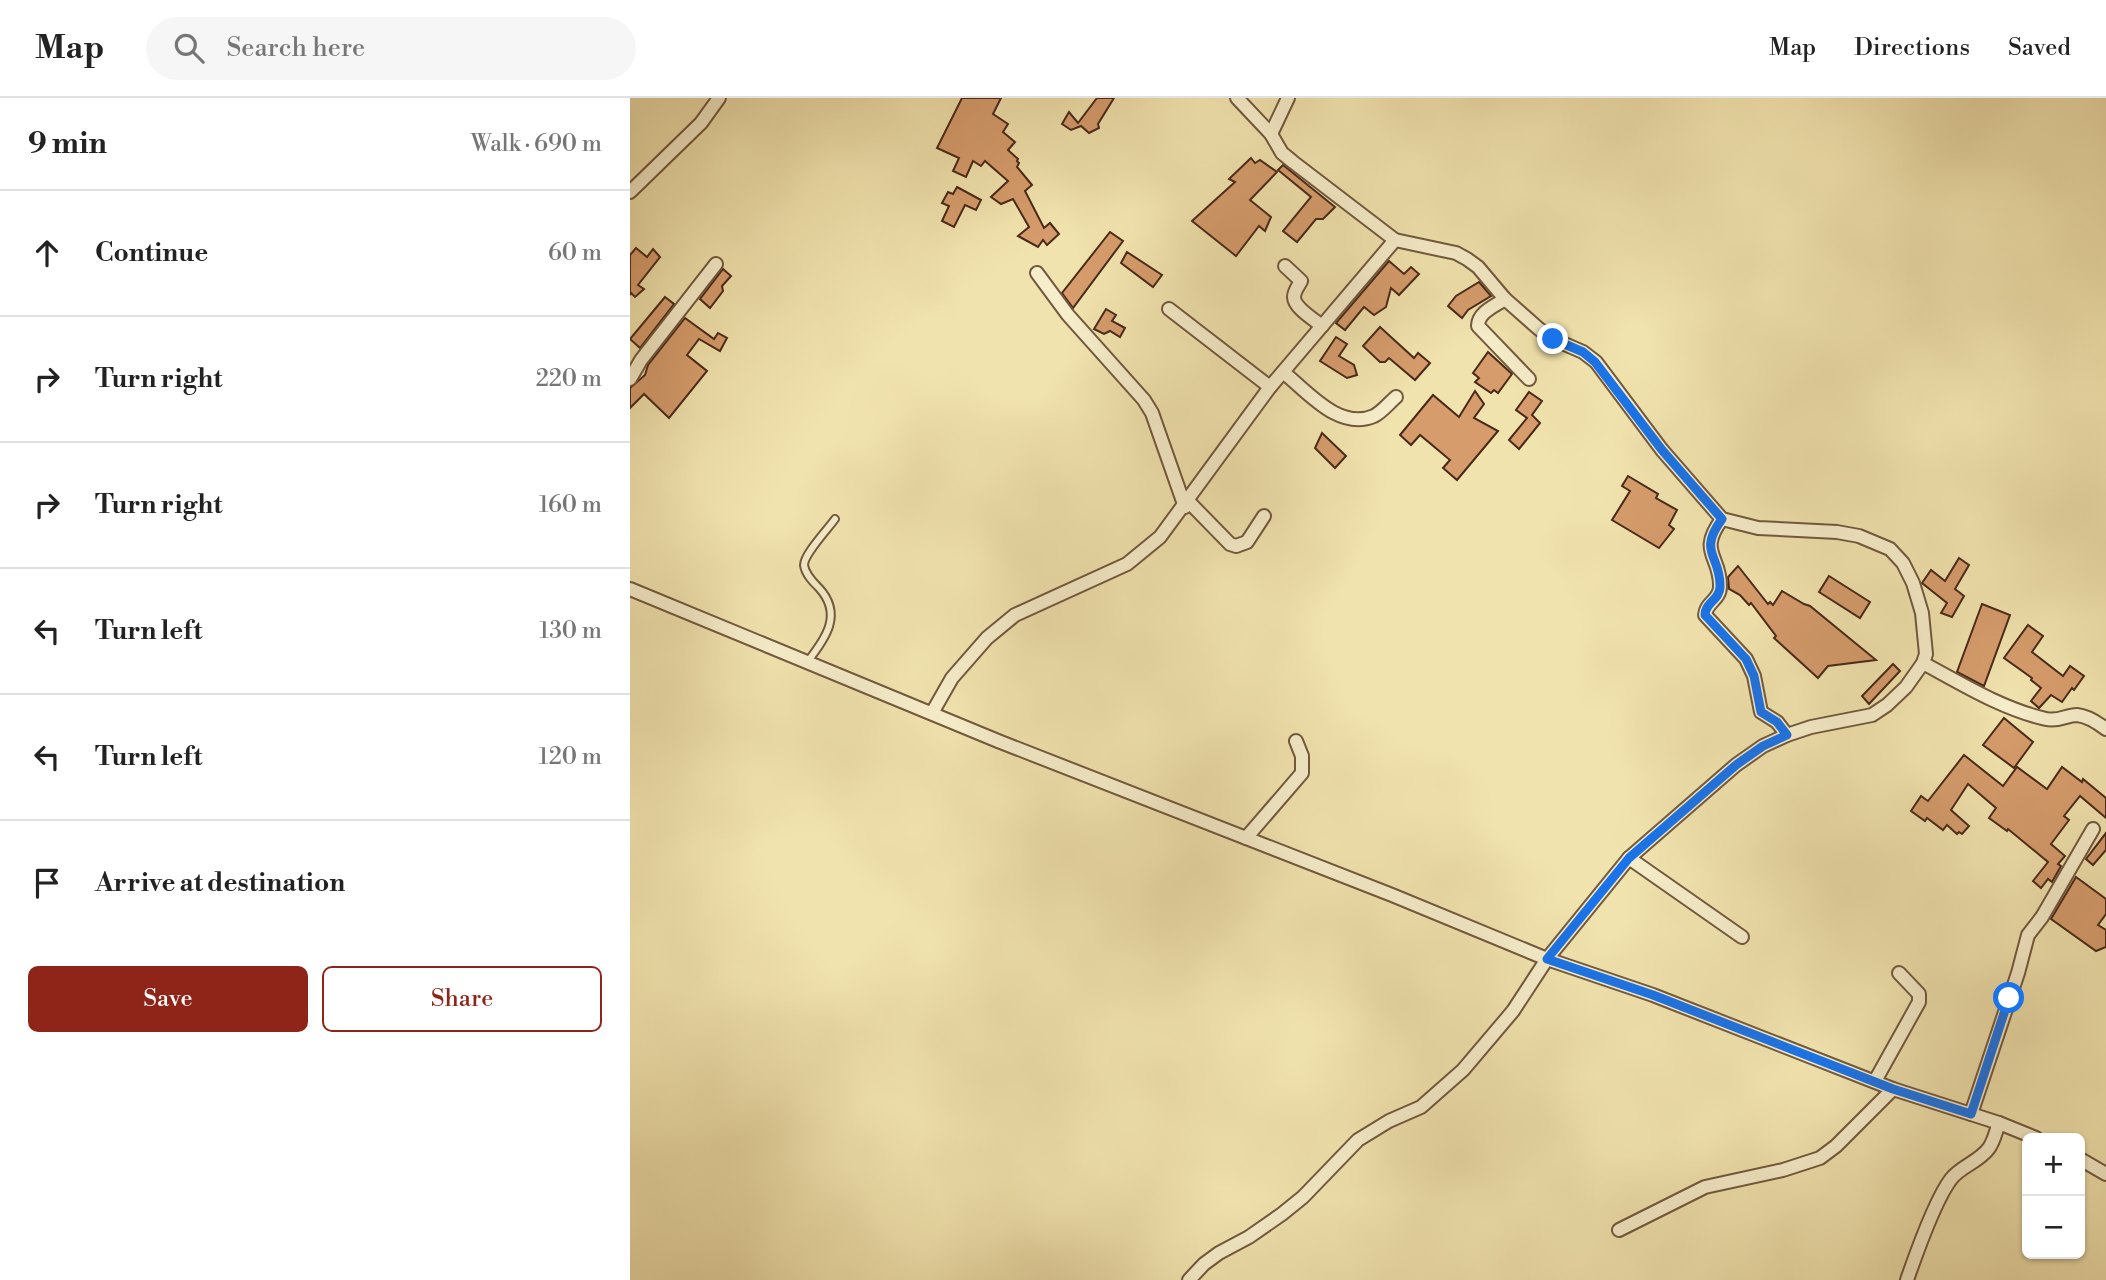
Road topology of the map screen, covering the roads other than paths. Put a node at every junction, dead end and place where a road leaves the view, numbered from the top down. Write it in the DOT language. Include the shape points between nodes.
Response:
graph roads {
  1 [pos="719,98"];
  2 [pos="1237,98"];
  3 [pos="1287,98"];
  4 [pos="1272,134"];
  5 [pos="630,192"];
  6 [pos="1395,240"];
  7 [pos="716,264"];
  8 [pos="1284,266"];
  9 [pos="1037,273"];
  10 [pos="1505,299"];
  11 [pos="1169,309"];
  12 [pos="1322,326"];
  13 [pos="1283,372"];
  14 [pos="630,379"];
  15 [pos="1529,379"];
  16 [pos="1270,387"];
  17 [pos="1396,397"];
  18 [pos="1186,504"];
  19 [pos="1264,516"];
  20 [pos="835,519"];
  21 [pos="1722,519"];
  22 [pos="630,589"];
  23 [pos="808,661"];
  24 [pos="1923,663"];
  25 [pos="932,713"];
  26 [pos="2106,729"];
  27 [pos="1787,735"];
  28 [pos="1296,741"];
  29 [pos="2093,829"];
  30 [pos="1246,838"];
  31 [pos="1629,858"];
  32 [pos="1742,937"];
  33 [pos="1547,959"];
  34 [pos="1899,973"];
  35 [pos="1875,1081"];
  36 [pos="1893,1089"];
  37 [pos="1971,1114"];
  38 [pos="1998,1123"];
  39 [pos="2023,1133"];
  40 [pos="2085,1162"];
  41 [pos="2106,1174"];
  42 [pos="1619,1230"];
  43 [pos="1188,1280"];
  44 [pos="1907,1280"];
  1 -- 5 [label="street" via="701,123"];
  2 -- 4 [label="street"];
  3 -- 4 [label="street"];
  4 -- 6 [label="street" via="1282,153"];
  6 -- 10 [label="street" via="1456,253 1478,267"];
  6 -- 12 [label="street"];
  7 -- 14 [label="street"];
  8 -- 12 [label="street" via="1301,281 1294,299"];
  9 -- 18 [label="street" via="1148,406"];
  10 -- 15 [label="street" via="1483,314 1478,326"];
  10 -- 21 [label="street" via="1553,339 1595,362"];
  11 -- 16 [label="street"];
  12 -- 13 [label="street"];
  13 -- 16 [label="street"];
  13 -- 17 [label="street" via="1340,417 1359,420 1377,415"];
  16 -- 18 [label="street"];
  18 -- 19 [label="street" via="1236,546 1247,542"];
  18 -- 25 [label="street" via="1160,537 1127,564 1015,615 987,638 952,678"];
  20 -- 23 [label="lane" via="804,564 832,611 831,626"];
  21 -- 24 [label="street" via="1758,528 1837,532 1890,549 1903,563 1922,613"];
  21 -- 27 [label="street" via="1713,531 1710,548 1720,590 1705,615 1746,659 1761,712"];
  22 -- 23 [label="street"];
  23 -- 25 [label="street"];
  24 -- 26 [label="street" via="2017,710 2048,719 2076,715"];
  24 -- 27 [label="street" via="1906,687 1871,715"];
  25 -- 30 [label="street"];
  27 -- 31 [label="street" via="1736,765"];
  28 -- 30 [label="street" via="1302,773"];
  29 -- 37 [label="street" via="2028,935"];
  30 -- 33 [label="street"];
  31 -- 32 [label="street"];
  31 -- 33 [label="street"];
  33 -- 35 [label="street"];
  33 -- 43 [label="street" via="1513,1011 1463,1070 1421,1107 1358,1140 1303,1197 1203,1264"];
  34 -- 35 [label="street" via="1919,994 1919,1002"];
  35 -- 36 [label="street"];
  36 -- 37 [label="street"];
  36 -- 42 [label="street" via="1820,1158 1705,1187"];
  37 -- 38 [label="street"];
  38 -- 39 [label="street"];
  38 -- 44 [label="street" via="1989,1147 1952,1177 1942,1192"];
  40 -- 41 [label="street"];
}
